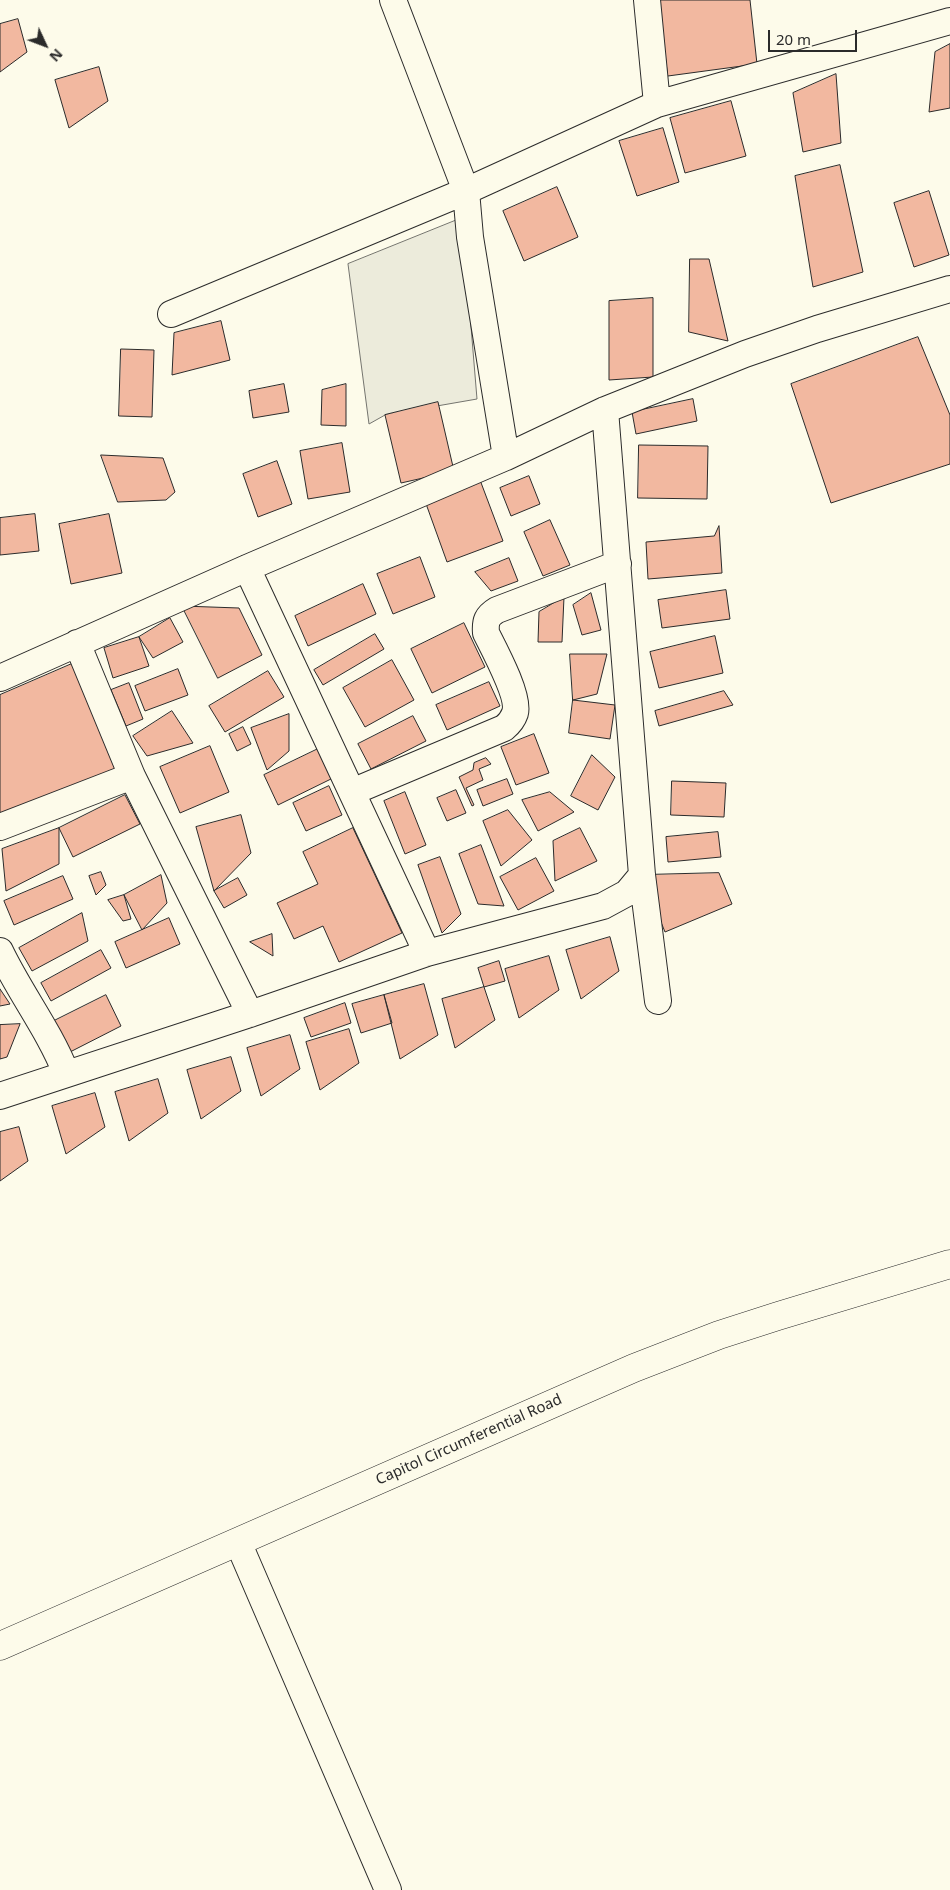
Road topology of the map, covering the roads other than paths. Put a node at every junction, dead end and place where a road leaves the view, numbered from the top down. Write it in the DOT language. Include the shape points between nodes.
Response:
graph roads {
  1 [pos="393,0"];
  2 [pos="648,0"];
  3 [pos="950,21"];
  4 [pos="657,104"];
  5 [pos="466,191"];
  6 [pos="950,289"];
  7 [pos="171,314"];
  8 [pos="604,410"];
  9 [pos="506,457"];
  10 [pos="618,564"];
  11 [pos="247,568"];
  12 [pos="77,643"];
  13 [pos="0,678"];
  14 [pos="132,776"];
  15 [pos="352,792"];
  16 [pos="0,826"];
  17 [pos="642,875"];
  18 [pos="0,950"];
  19 [pos="427,953"];
  20 [pos="658,1001"];
  21 [pos="250,1014"];
  22 [pos="66,1073"];
  23 [pos="0,1096"];
  24 [pos="950,1264"];
  25 [pos="238,1542"];
  26 [pos="0,1646"];
  27 [pos="388,1890"];
  1 -- 5 [label="street"];
  2 -- 4 [label="street"];
  3 -- 4 [label="street"];
  4 -- 5 [label="street"];
  5 -- 7 [label="street"];
  5 -- 9 [label="street" via="470,237"];
  6 -- 8 [label="street" via="754,351"];
  8 -- 9 [label="street"];
  8 -- 10 [label="street"];
  9 -- 11 [label="street"];
  10 -- 15 [label="street" via="489,615 486,633 516,698 516,711 511,722 504,728"];
  10 -- 17 [label="street"];
  11 -- 12 [label="street"];
  11 -- 15 [label="street"];
  12 -- 13 [label="street"];
  12 -- 14 [label="street"];
  14 -- 16 [label="street"];
  14 -- 21 [label="street"];
  15 -- 19 [label="street"];
  17 -- 19 [label="street" via="627,893 603,906"];
  17 -- 20 [label="street"];
  18 -- 22 [label="street" via="58,1051"];
  19 -- 21 [label="street"];
  21 -- 22 [label="street"];
  22 -- 23 [label="street"];
  24 -- 25 [label="main road, Capitol Circumferential Road" via="769,1319 634,1368"];
  25 -- 26 [label="main road, Capitol Circumferential Road"];
  25 -- 27 [label="street"];
}
